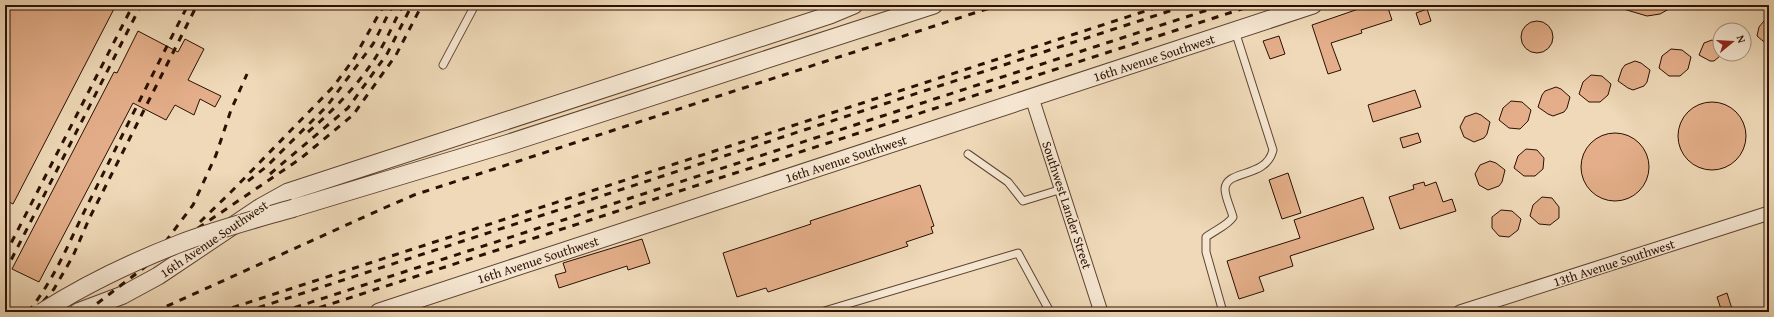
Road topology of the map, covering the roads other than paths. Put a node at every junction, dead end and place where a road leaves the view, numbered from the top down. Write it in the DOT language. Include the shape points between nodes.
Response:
graph roads {
  1 [pos="475,5"];
  2 [pos="934,5"];
  3 [pos="1312,5"];
  4 [pos="845,7"];
  5 [pos="1235,31"];
  6 [pos="443,65"];
  7 [pos="1032,98"];
  8 [pos="968,154"];
  9 [pos="1062,189"];
  10 [pos="1769,213"];
  11 [pos="1047,311"];
  12 [pos="42,312"];
  13 [pos="78,312"];
  14 [pos="379,312"];
  15 [pos="821,312"];
  16 [pos="1101,312"];
  17 [pos="1223,312"];
  18 [pos="1460,312"];
  1 -- 6 [label="lane"];
  2 -- 12 [label="street, bridge" via="506,144 182,243 125,266"];
  3 -- 5 [label="street, 16th Avenue Southwest"];
  4 -- 13 [label="street, 16th Avenue Southwest" via="288,192 260,206 158,276 123,295"];
  5 -- 7 [label="street, 16th Avenue Southwest"];
  5 -- 17 [label="lane" via="1273,150 1271,158 1262,168 1228,182 1225,190 1233,217 1228,224 1206,237 1206,252"];
  7 -- 9 [label="street, Southwest Lander Street"];
  7 -- 14 [label="street, 16th Avenue Southwest"];
  8 -- 9 [label="lane" via="1008,182 1023,201"];
  9 -- 16 [label="street, Southwest Lander Street"];
  10 -- 18 [label="street, 13th Avenue Southwest"];
  11 -- 15 [label="lane" via="1018,253"];
}
